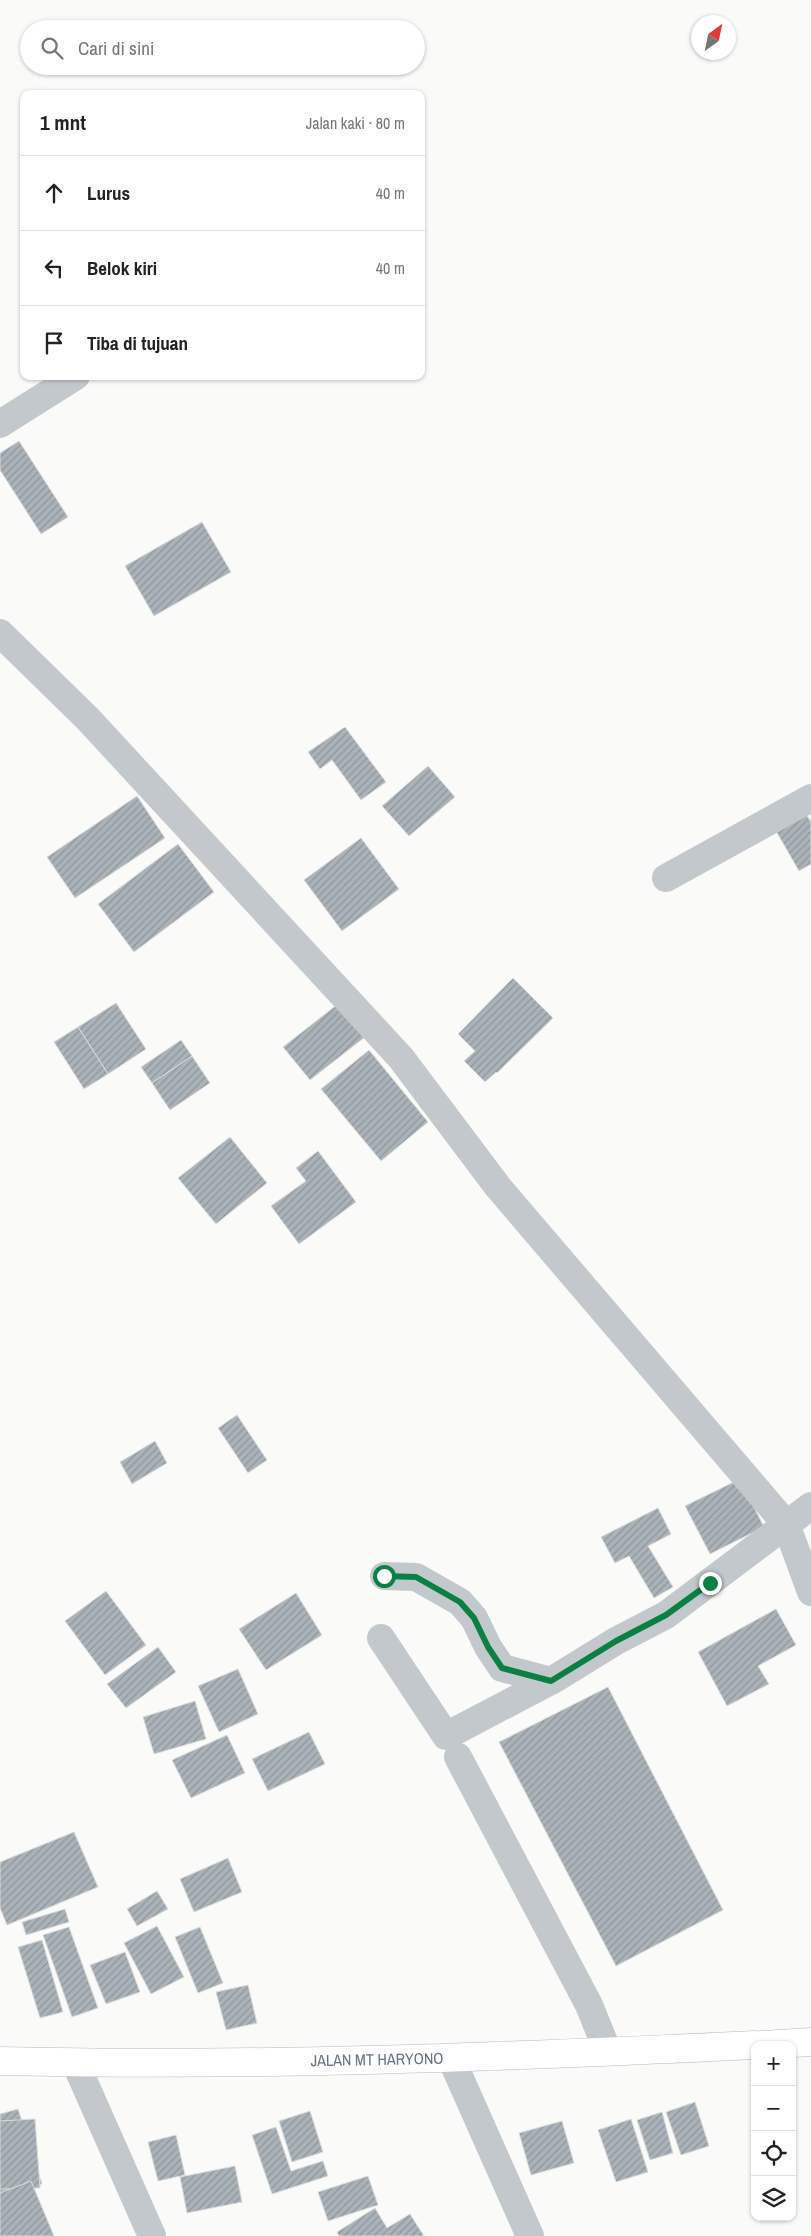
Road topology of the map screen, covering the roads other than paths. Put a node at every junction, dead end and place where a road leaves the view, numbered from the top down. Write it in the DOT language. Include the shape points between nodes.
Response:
graph roads {
  1 [pos="70,380"];
  2 [pos="0,424"];
  3 [pos="0,633"];
  4 [pos="811,798"];
  5 [pos="666,878"];
  6 [pos="811,1506"];
  7 [pos="786,1524"];
  8 [pos="384,1576"];
  9 [pos="811,1592"];
  10 [pos="381,1638"];
  11 [pos="551,1681"];
  12 [pos="458,1757"];
  13 [pos="811,2042"];
  14 [pos="796,2043"];
  15 [pos="751,2045"];
  16 [pos="608,2052"];
  17 [pos="450,2058"];
  18 [pos="0,2061"];
  19 [pos="75,2062"];
  20 [pos="152,2236"];
  21 [pos="530,2236"];
  1 -- 2 [label="street"];
  3 -- 7 [label="street" via="88,719 401,1058 498,1187"];
  4 -- 5 [label="street"];
  6 -- 7 [label="street"];
  7 -- 9 [label="street"];
  7 -- 11 [label="street" via="666,1615"];
  8 -- 11 [label="street" via="416,1577 460,1602 474,1618 502,1668"];
  10 -- 11 [label="street" via="446,1736"];
  12 -- 16 [label="street" via="589,2005"];
  13 -- 14 [label="main road"];
  15 -- 16 [label="main road, JALAN MT HARYONO"];
  16 -- 17 [label="main road, JALAN MT HARYONO"];
  17 -- 19 [label="main road, JALAN MT HARYONO"];
  17 -- 21 [label="street"];
  18 -- 19 [label="main road, JALAN MT HARYONO"];
  19 -- 20 [label="street"];
}
